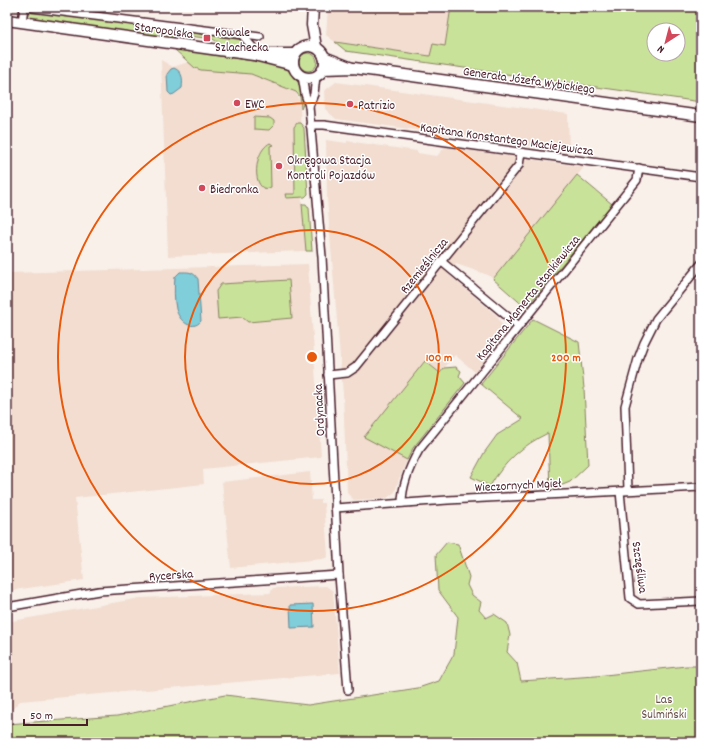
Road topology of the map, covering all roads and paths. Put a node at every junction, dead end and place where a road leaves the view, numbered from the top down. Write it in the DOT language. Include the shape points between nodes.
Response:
graph roads {
  1 [pos="313,7"];
  2 [pos="7,20"];
  3 [pos="22,22"];
  4 [pos="312,25"];
  5 [pos="243,36"];
  6 [pos="260,37"];
  7 [pos="303,47"];
  8 [pos="316,47"];
  9 [pos="295,54"];
  10 [pos="254,55"];
  11 [pos="324,57"];
  12 [pos="293,65"];
  13 [pos="354,68"];
  14 [pos="320,73"];
  15 [pos="302,76"];
  16 [pos="309,106"];
  17 [pos="701,116"];
  18 [pos="310,125"];
  19 [pos="521,153"];
  20 [pos="639,168"];
  21 [pos="701,177"];
  22 [pos="442,262"];
  23 [pos="701,264"];
  24 [pos="519,326"];
  25 [pos="328,375"];
  26 [pos="701,487"];
  27 [pos="628,490"];
  28 [pos="620,491"];
  29 [pos="402,503"];
  30 [pos="335,508"];
  31 [pos="338,575"];
  32 [pos="701,601"];
  33 [pos="7,607"];
  34 [pos="348,690"];
  1 -- 4 [label="main road"];
  2 -- 3 [label="main road, Staropolska"];
  3 -- 5 [label="street, Staropolska" via="24,7"];
  3 -- 10 [label="main road, Staropolska"];
  4 -- 7 [label="main road"];
  4 -- 8 [label="main road"];
  5 -- 6 [label="street, Staropolska"];
  5 -- 10 [label="street" via="255,50"];
  7 -- 8 [label="main road"];
  7 -- 9 [label="main road"];
  8 -- 11 [label="main road"];
  9 -- 10 [label="main road, Staropolska"];
  9 -- 12 [label="main road"];
  10 -- 12 [label="main road, Staropolska"];
  11 -- 13 [label="main road, Generała Józefa Wybickiego"];
  11 -- 14 [label="main road" via="325,65"];
  12 -- 15 [label="main road"];
  13 -- 14 [label="main road, Generała Józefa Wybickiego"];
  13 -- 17 [label="main road, Generała Józefa Wybickiego"];
  14 -- 15 [label="main road" via="312,78"];
  14 -- 16 [label="street, Ordynacka"];
  15 -- 16 [label="street, Ordynacka"];
  16 -- 18 [label="street, Ordynacka"];
  18 -- 19 [label="street, Kapitana Konstantego Maciejewicza"];
  18 -- 25 [label="street, Ordynacka" via="322,257"];
  19 -- 20 [label="street, Kapitana Konstantego Maciejewicza"];
  19 -- 22 [label="street, Rzemieślnicza" via="520,165"];
  20 -- 21 [label="street, Kapitana Konstantego Maciejewicza"];
  20 -- 24 [label="street, Kapitana Mamerta Stankiewicza" via="637,180"];
  22 -- 24 [label="street"];
  22 -- 25 [label="street, Rzemieślnicza" via="356,367 347,373"];
  23 -- 27 [label="street" via="656,319 638,359 625,406"];
  24 -- 29 [label="street, Kapitana Mamerta Stankiewicza" via="419,450 402,492"];
  25 -- 30 [label="street, Ordynacka"];
  26 -- 27 [label="street, Wieczornych Mgieł"];
  27 -- 28 [label="street, Wieczornych Mgieł"];
  28 -- 29 [label="street, Wieczornych Mgieł"];
  28 -- 32 [label="street, Szczęśliwa" via="630,598 639,604"];
  29 -- 30 [label="street, Wieczornych Mgieł"];
  30 -- 31 [label="street, Ordynacka"];
  31 -- 33 [label="street, Rycerska" via="99,591"];
  31 -- 34 [label="street, Ordynacka"];
}
